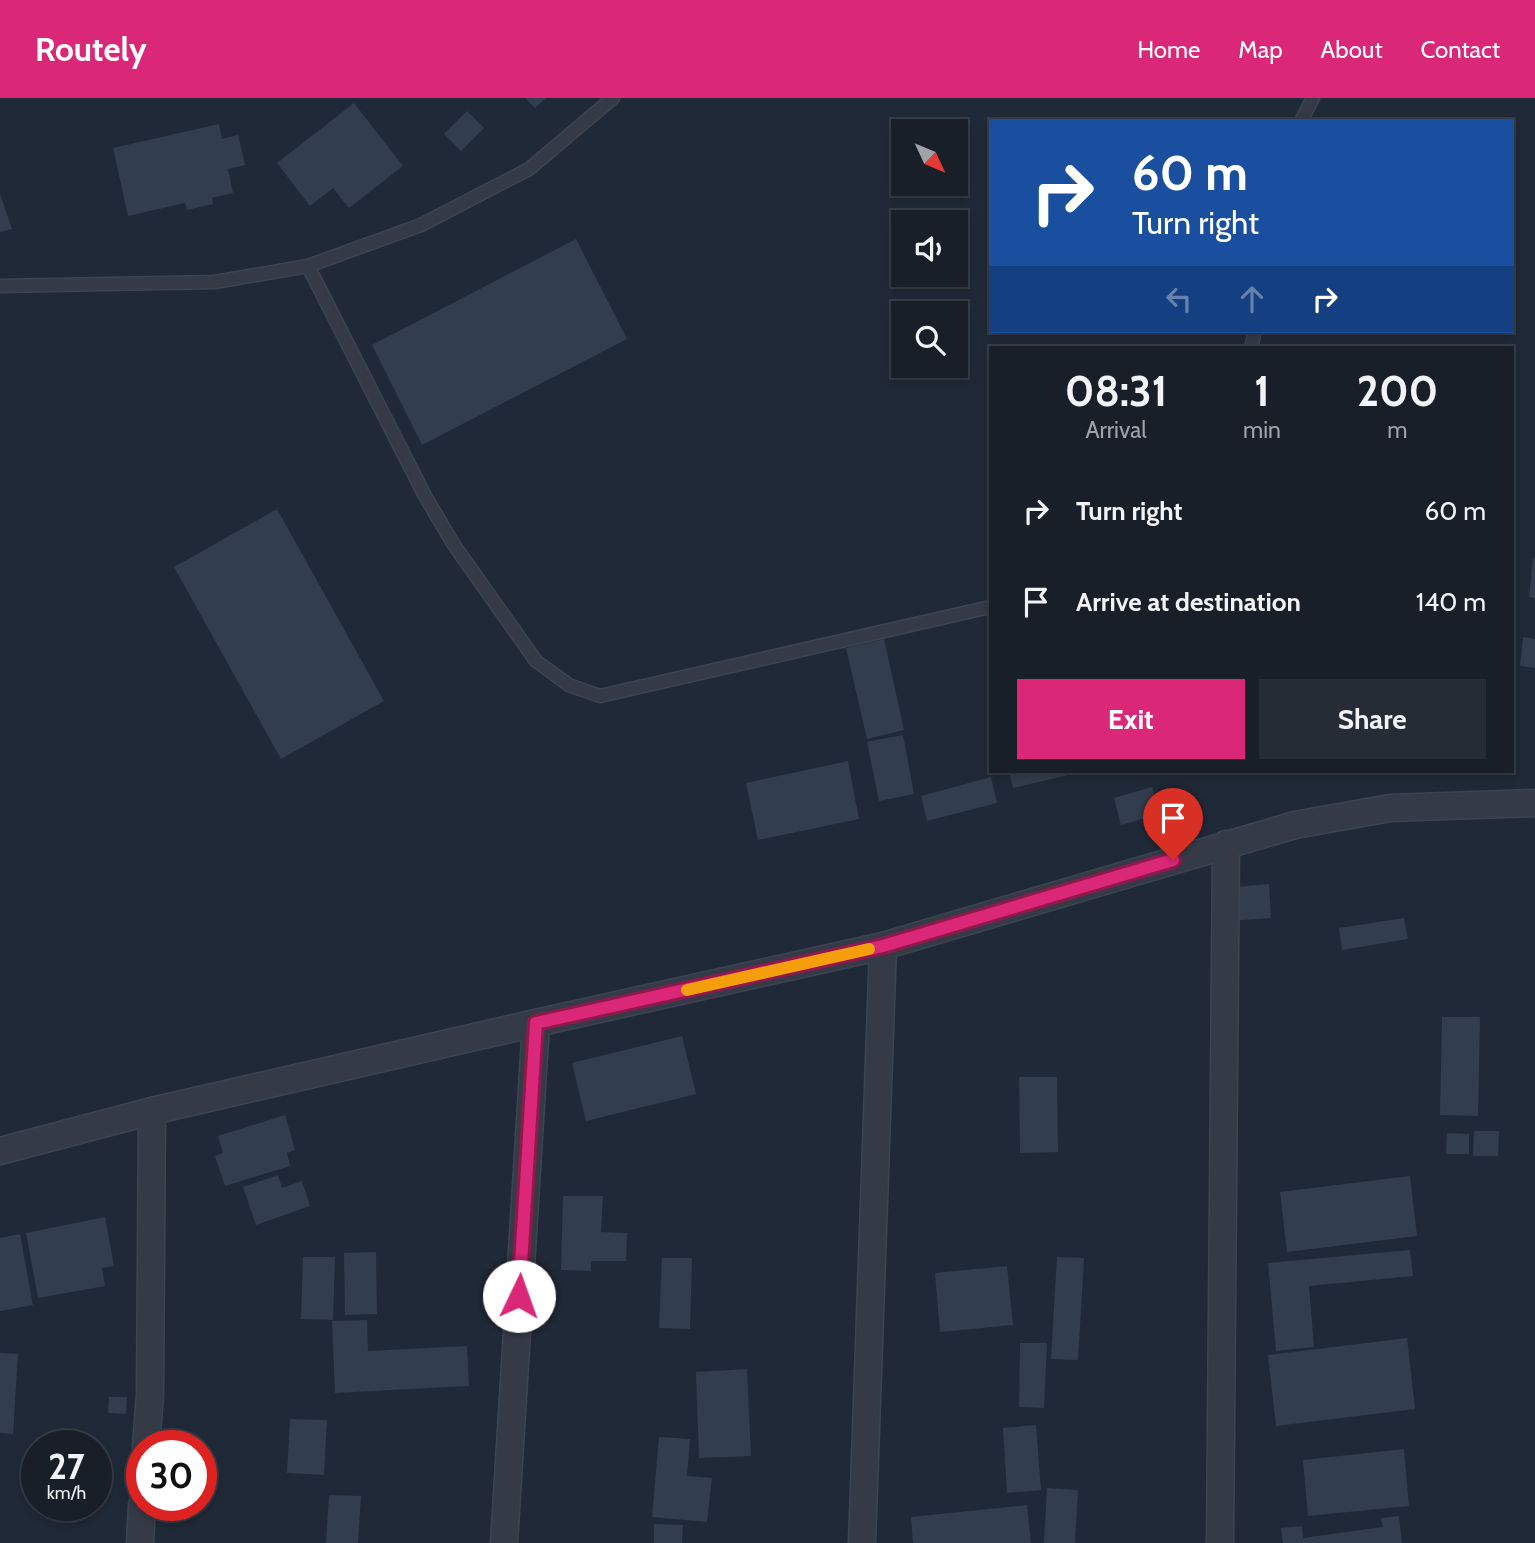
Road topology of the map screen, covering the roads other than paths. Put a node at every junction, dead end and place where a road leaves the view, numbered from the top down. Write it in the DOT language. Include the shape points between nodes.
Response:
graph roads {
  1 [pos="613,98"];
  2 [pos="1312,98"];
  3 [pos="1302,119"];
  4 [pos="308,266"];
  5 [pos="0,286"];
  6 [pos="989,607"];
  7 [pos="1535,803"];
  8 [pos="1226,844"];
  9 [pos="883,946"];
  10 [pos="536,1023"];
  11 [pos="152,1111"];
  12 [pos="0,1151"];
  13 [pos="147,1430"];
  14 [pos="141,1521"];
  15 [pos="140,1543"];
  16 [pos="504,1543"];
  17 [pos="862,1543"];
  18 [pos="1220,1543"];
  1 -- 4 [label="lane" via="529,169 421,225"];
  2 -- 3 [label="lane"];
  4 -- 5 [label="lane" via="215,282"];
  4 -- 6 [label="lane" via="454,545 536,661 569,685 600,696"];
  7 -- 8 [label="street" via="1390,808 1295,825"];
  8 -- 9 [label="street"];
  8 -- 18 [label="street"];
  9 -- 10 [label="street"];
  9 -- 17 [label="street"];
  10 -- 11 [label="street"];
  10 -- 16 [label="street"];
  11 -- 12 [label="street"];
  11 -- 13 [label="street"];
  14 -- 15 [label="street"];
}
